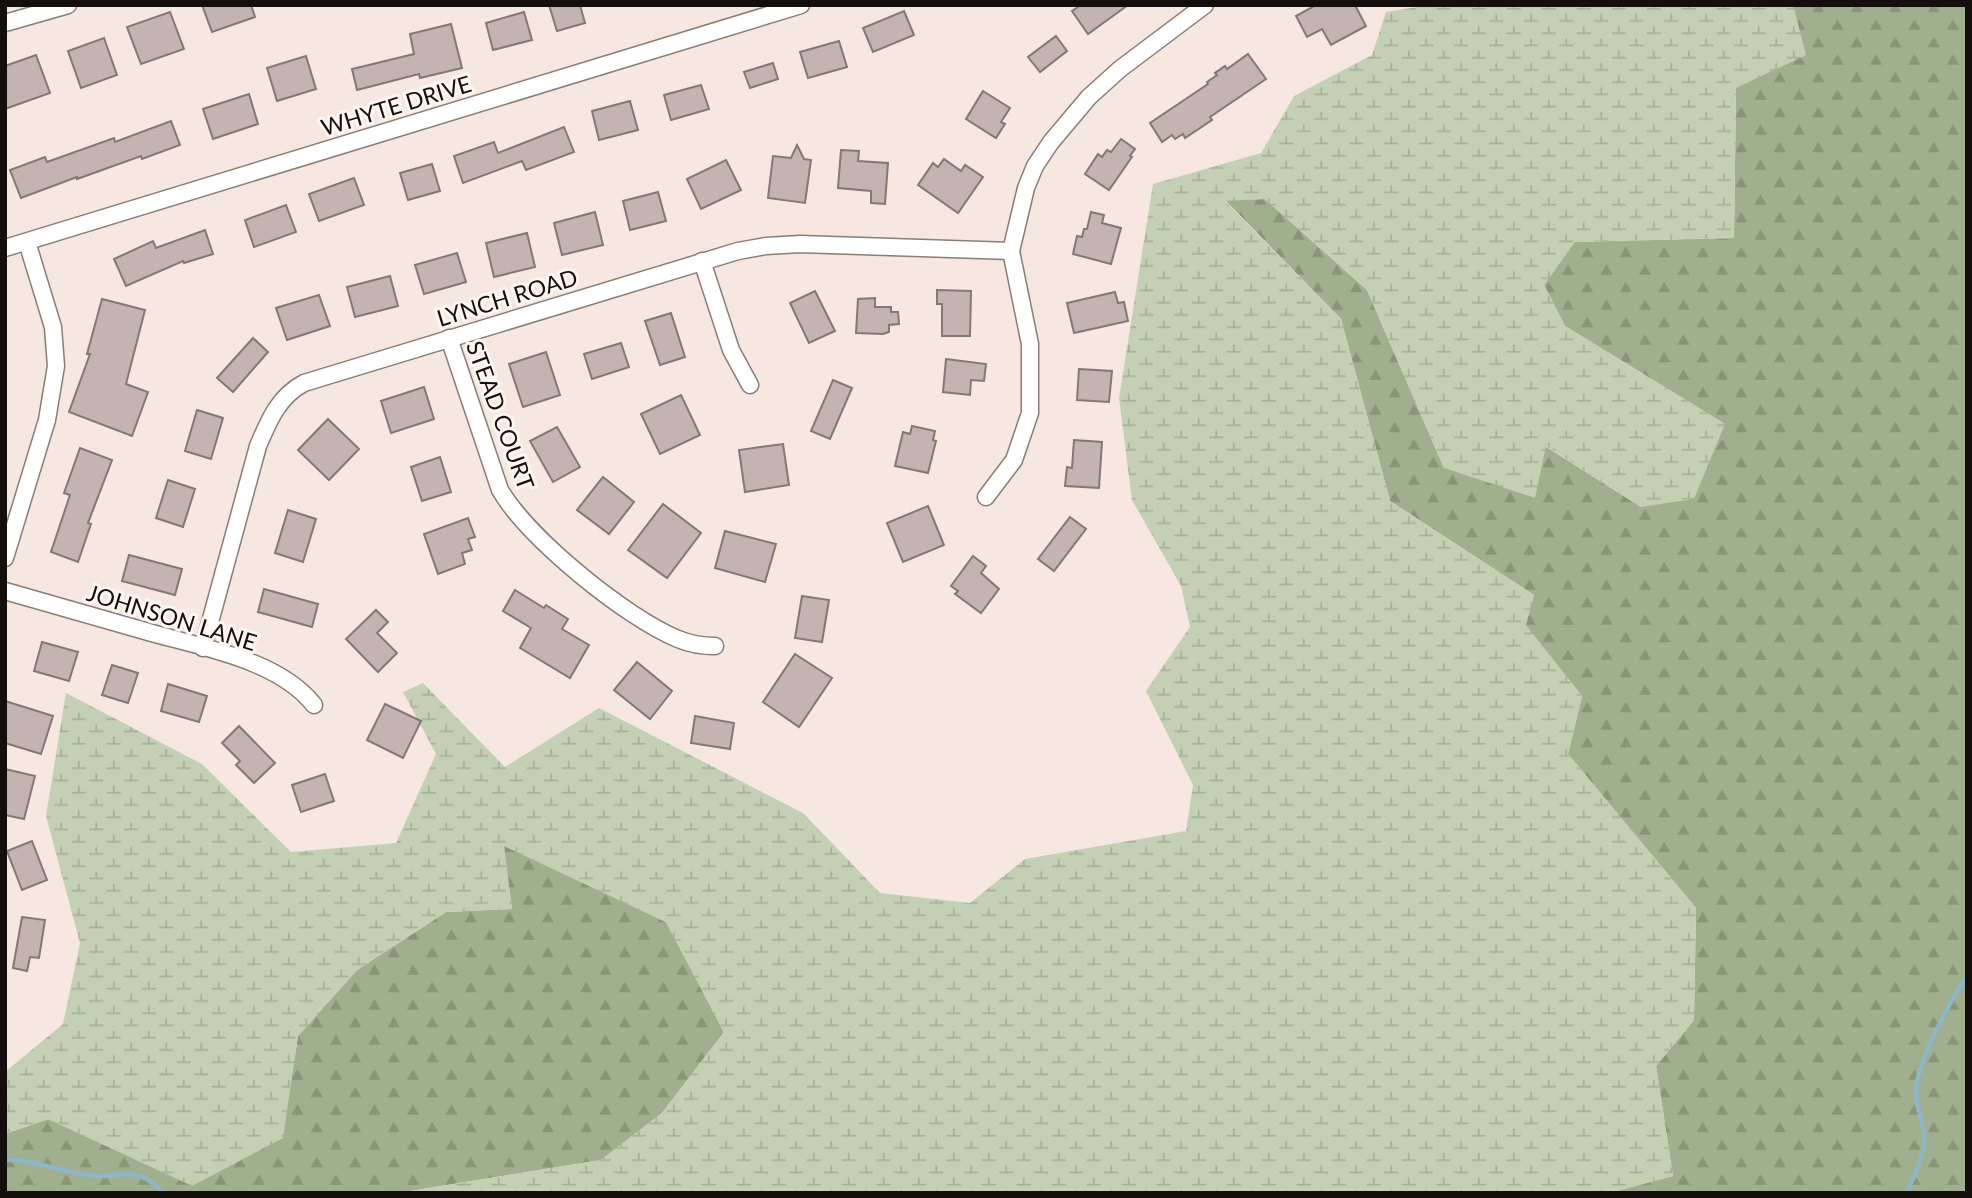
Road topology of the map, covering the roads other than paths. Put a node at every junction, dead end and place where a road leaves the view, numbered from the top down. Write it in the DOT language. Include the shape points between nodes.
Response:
graph roads {
  1 [pos="68,5"];
  2 [pos="801,5"];
  3 [pos="1205,5"];
  4 [pos="5,23"];
  5 [pos="27,242"];
  6 [pos="5,248"];
  7 [pos="1011,251"];
  8 [pos="702,261"];
  9 [pos="449,338"];
  10 [pos="750,384"];
  11 [pos="986,497"];
  12 [pos="5,558"];
  13 [pos="5,591"];
  14 [pos="715,646"];
  15 [pos="203,648"];
  16 [pos="314,705"];
  1 -- 4 [label="street"];
  2 -- 5 [label="street, WHYTE DRIVE"];
  3 -- 7 [label="street" via="1120,69 1051,142 1026,188"];
  5 -- 6 [label="street, WHYTE DRIVE"];
  5 -- 12 [label="street" via="53,327 57,366 47,420"];
  7 -- 8 [label="street, LYNCH ROAD" via="800,244 738,250"];
  7 -- 11 [label="street" via="1030,344 1030,413 1014,460"];
  8 -- 9 [label="street, LYNCH ROAD"];
  8 -- 10 [label="street" via="731,350"];
  9 -- 14 [label="street, STEAD COURT" via="500,490 510,506 556,554 613,599 679,640"];
  9 -- 15 [label="street, LYNCH ROAD" via="304,383 281,401 258,446"];
  13 -- 15 [label="street, JOHNSON LANE"];
  15 -- 16 [label="street, JOHNSON LANE" via="282,677"];
}
